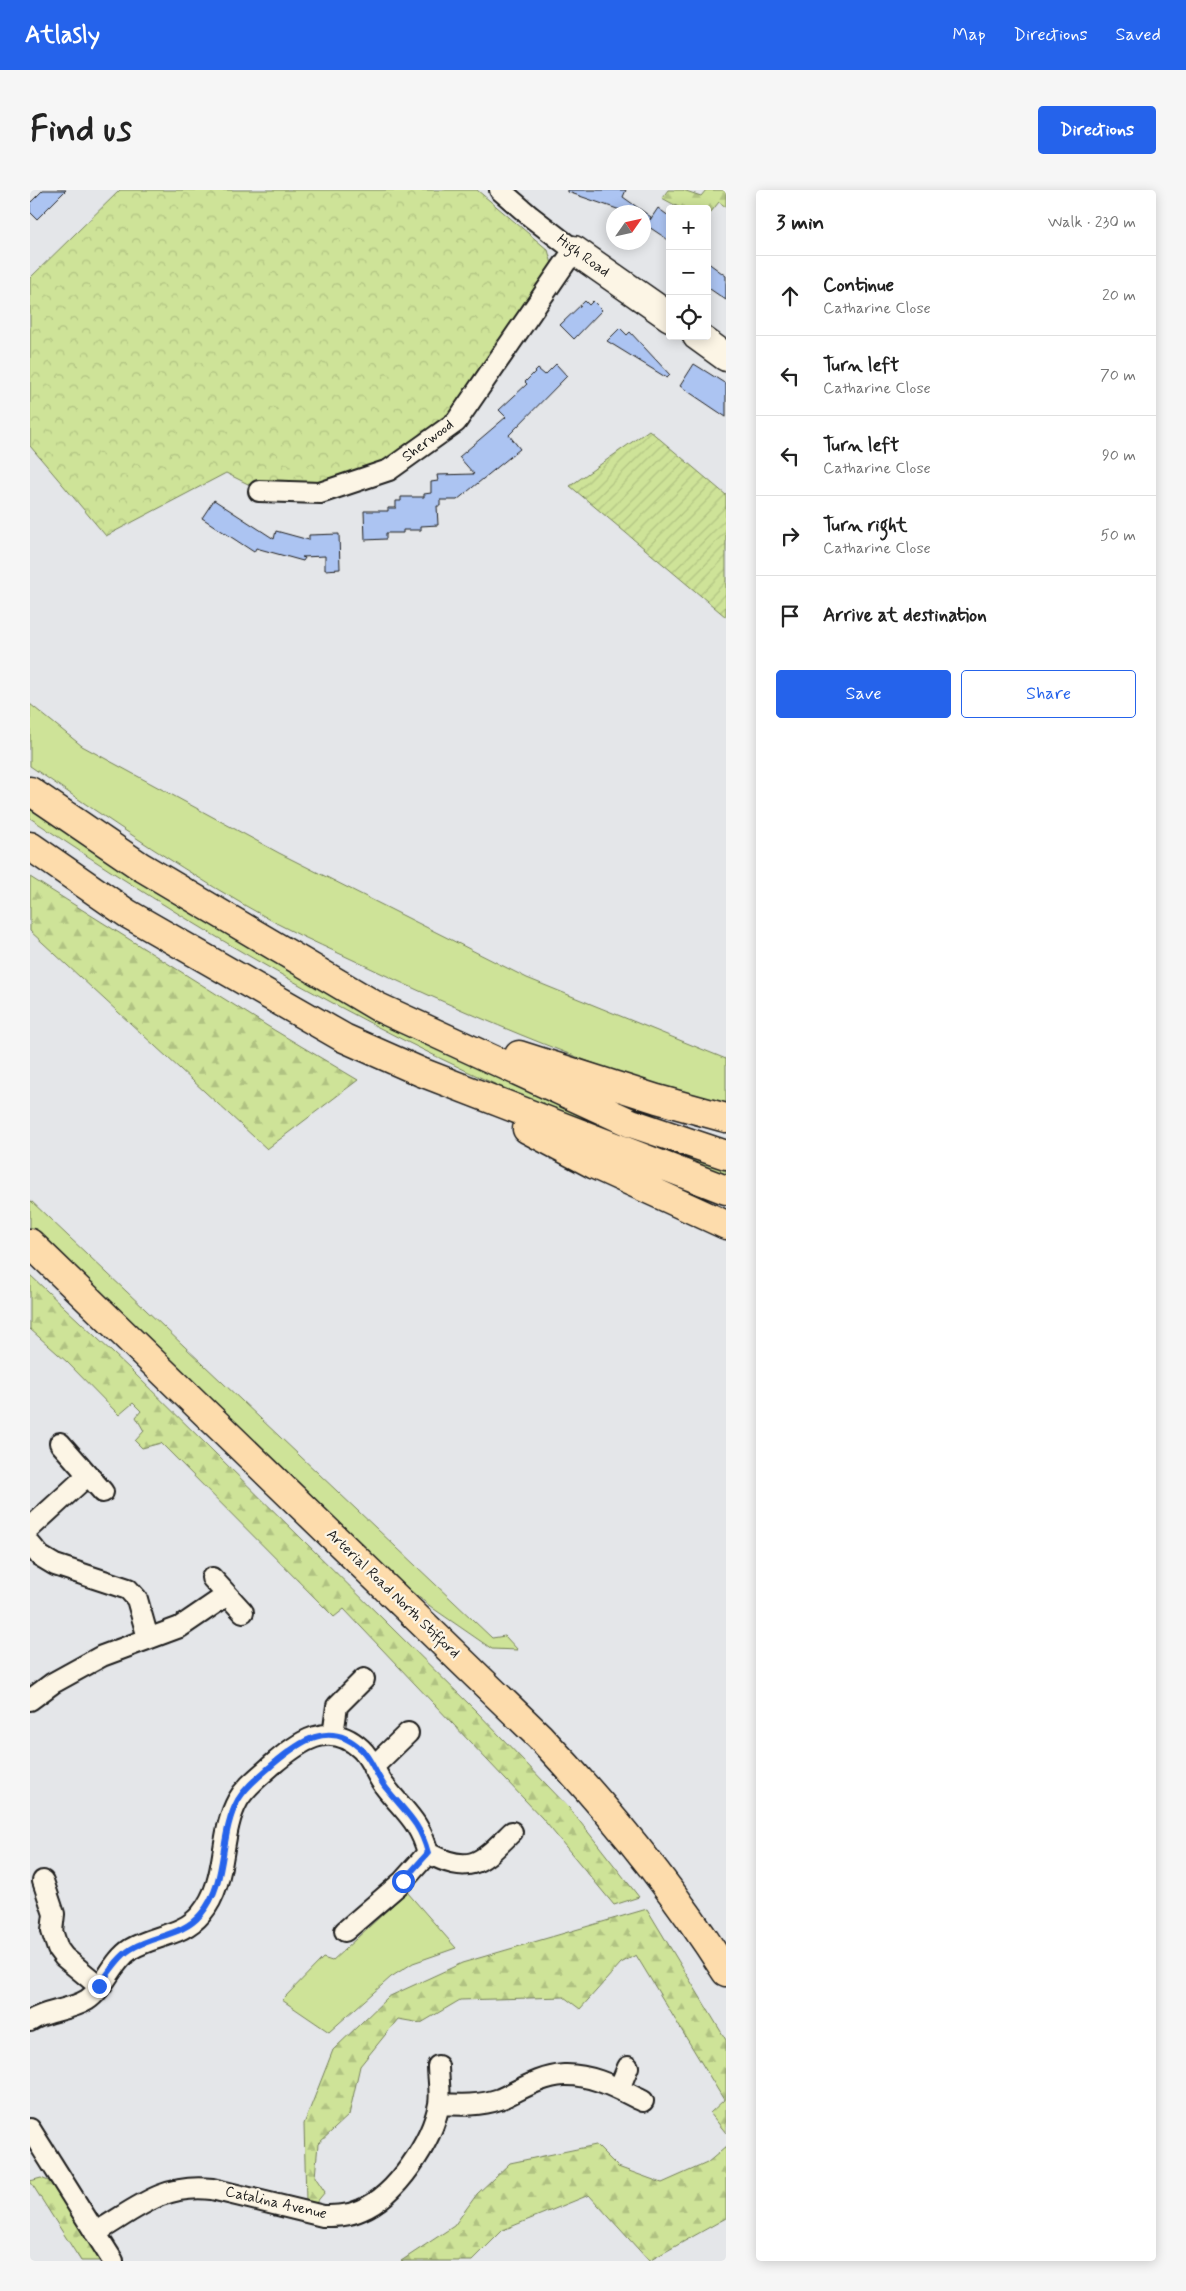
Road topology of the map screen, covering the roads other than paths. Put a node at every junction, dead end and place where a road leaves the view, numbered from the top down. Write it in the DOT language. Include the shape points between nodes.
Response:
graph roads {
  1 [pos="500,190"];
  2 [pos="574,250"];
  3 [pos="666,314"];
  4 [pos="702,340"];
  5 [pos="726,357"];
  6 [pos="259,492"];
  7 [pos="30,791"];
  8 [pos="30,846"];
  9 [pos="378,1007"];
  10 [pos="421,1072"];
  11 [pos="726,1118"];
  12 [pos="726,1155"];
  13 [pos="726,1190"];
  14 [pos="726,1225"];
  15 [pos="30,1243"];
  16 [pos="60,1443"];
  17 [pos="88,1475"];
  18 [pos="103,1492"];
  19 [pos="30,1528"];
  20 [pos="30,1544"];
  21 [pos="212,1578"];
  22 [pos="227,1595"];
  23 [pos="243,1612"];
  24 [pos="148,1638"];
  25 [pos="364,1679"];
  26 [pos="30,1700"];
  27 [pos="408,1733"];
  28 [pos="333,1735"];
  29 [pos="373,1766"];
  30 [pos="512,1832"];
  31 [pos="428,1853"];
  32 [pos="43,1881"];
  33 [pos="345,1931"];
  34 [pos="726,1972"];
  35 [pos="99,1986"];
  36 [pos="30,2021"];
  37 [pos="438,2066"];
  38 [pos="628,2067"];
  39 [pos="618,2089"];
  40 [pos="643,2101"];
  41 [pos="439,2104"];
  42 [pos="30,2129"];
  43 [pos="95,2233"];
  44 [pos="113,2261"];
  1 -- 2 [label="street, High Road"];
  2 -- 3 [label="street, High Road"];
  2 -- 6 [label="street, Sherwood" via="456,422 389,470 320,493"];
  4 -- 5 [label="street"];
  7 -- 9 [label="main road" via="140,866"];
  8 -- 10 [label="main road" via="128,914 344,1038"];
  9 -- 11 [label="main road" via="552,1066"];
  9 -- 12 [label="main road" via="631,1123"];
  10 -- 13 [label="main road"];
  10 -- 14 [label="main road" via="595,1165"];
  15 -- 34 [label="main road, Arterial Road North Stifford" via="540,1736 649,1862"];
  16 -- 17 [label="street"];
  17 -- 18 [label="street"];
  17 -- 19 [label="street"];
  20 -- 24 [label="street" via="40,1556 55,1565 128,1589 137,1599"];
  21 -- 22 [label="street"];
  22 -- 23 [label="street"];
  22 -- 24 [label="street" via="180,1627"];
  24 -- 26 [label="street" via="102,1656 53,1683"];
  25 -- 28 [label="street" via="337,1706"];
  27 -- 29 [label="street"];
  28 -- 29 [label="street" via="362,1750"];
  28 -- 35 [label="street" via="316,1736 299,1743 249,1785 231,1816 215,1895 202,1914 182,1929 130,1950"];
  29 -- 31 [label="street" via="382,1784 417,1823"];
  30 -- 31 [label="street" via="482,1861 472,1864 443,1861"];
  31 -- 33 [label="street" via="403,1881"];
  32 -- 35 [label="street" via="54,1914 52,1930 58,1949"];
  35 -- 36 [label="street" via="85,2001"];
  37 -- 41 [label="street, Catalina Avenue"];
  38 -- 39 [label="street"];
  39 -- 40 [label="street"];
  39 -- 41 [label="street" via="598,2080 564,2075 537,2082 498,2100 470,2106"];
  41 -- 43 [label="street, Catalina Avenue" via="430,2133 409,2166 390,2191 361,2211 323,2216 194,2186 164,2193"];
  42 -- 43 [label="street"];
  43 -- 44 [label="street"];
}
